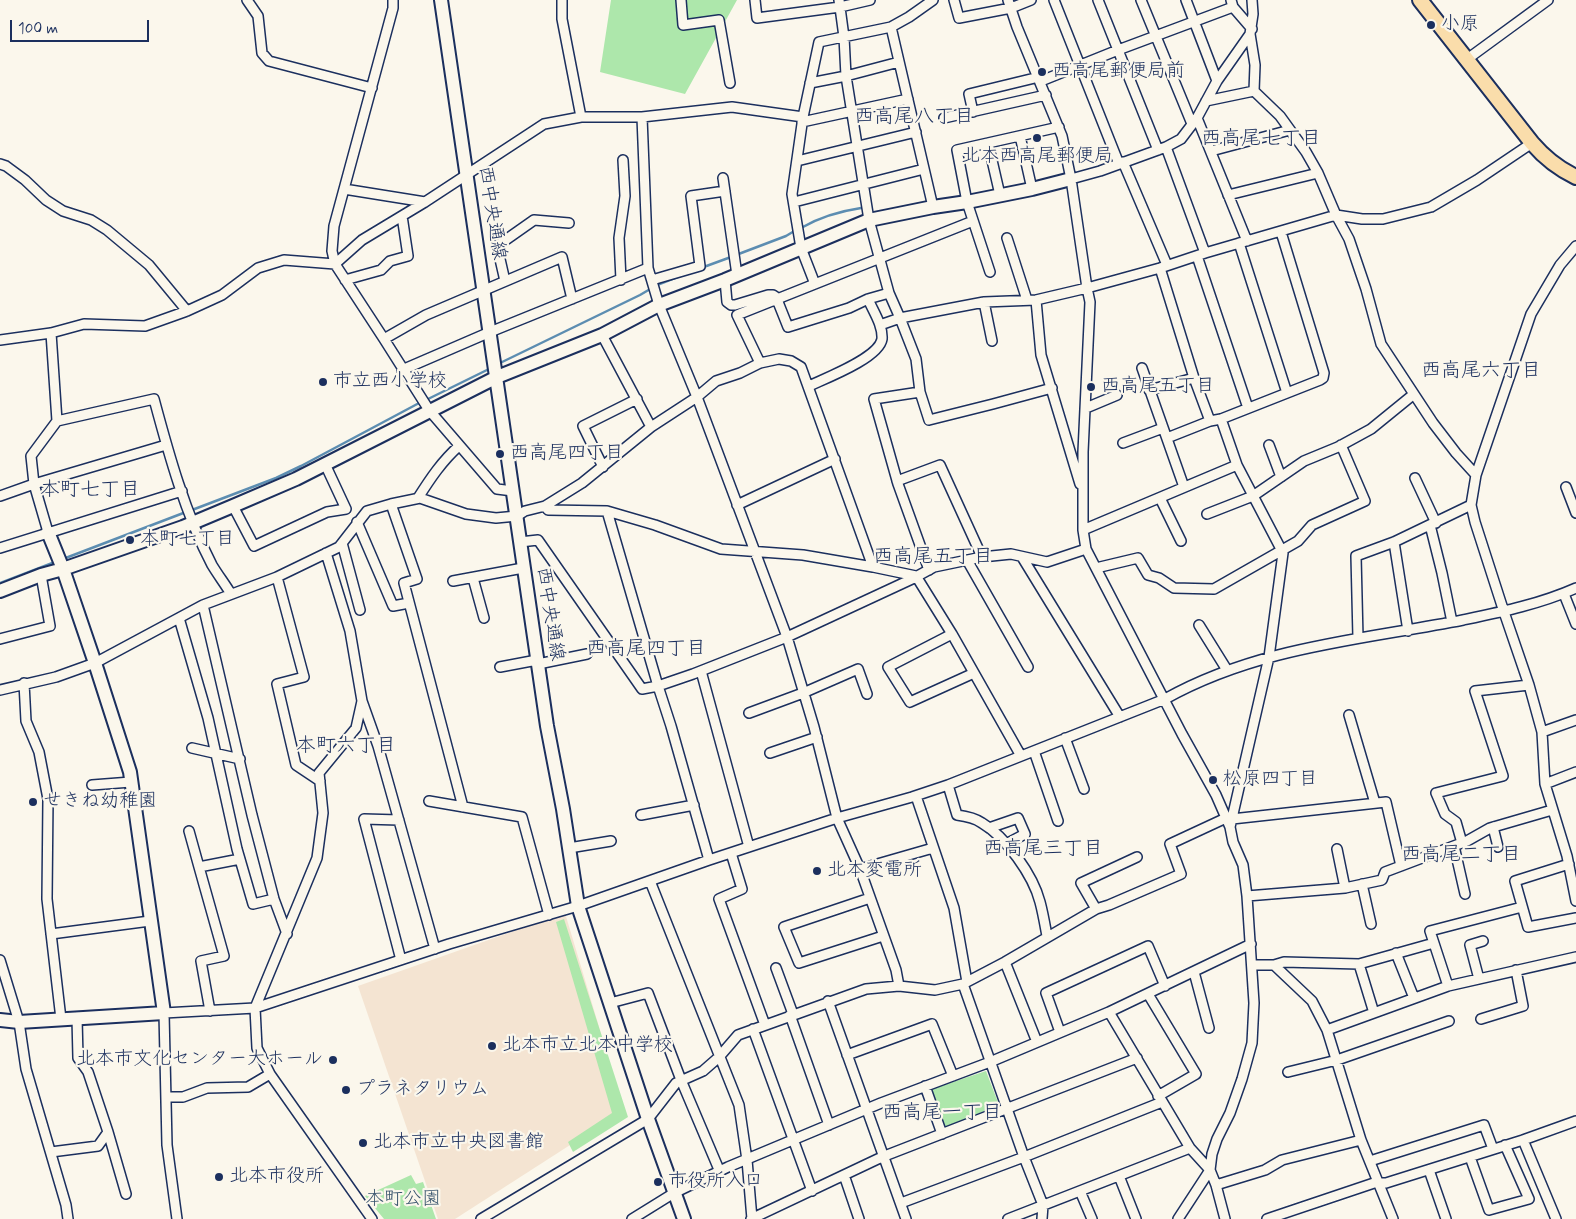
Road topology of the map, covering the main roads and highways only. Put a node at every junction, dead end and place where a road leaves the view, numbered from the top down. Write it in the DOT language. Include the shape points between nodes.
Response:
graph roads {
  1 [pos="1420,0"];
  2 [pos="1576,177"];
  1 -- 2 [label="main road" via="1543,156"];
}
